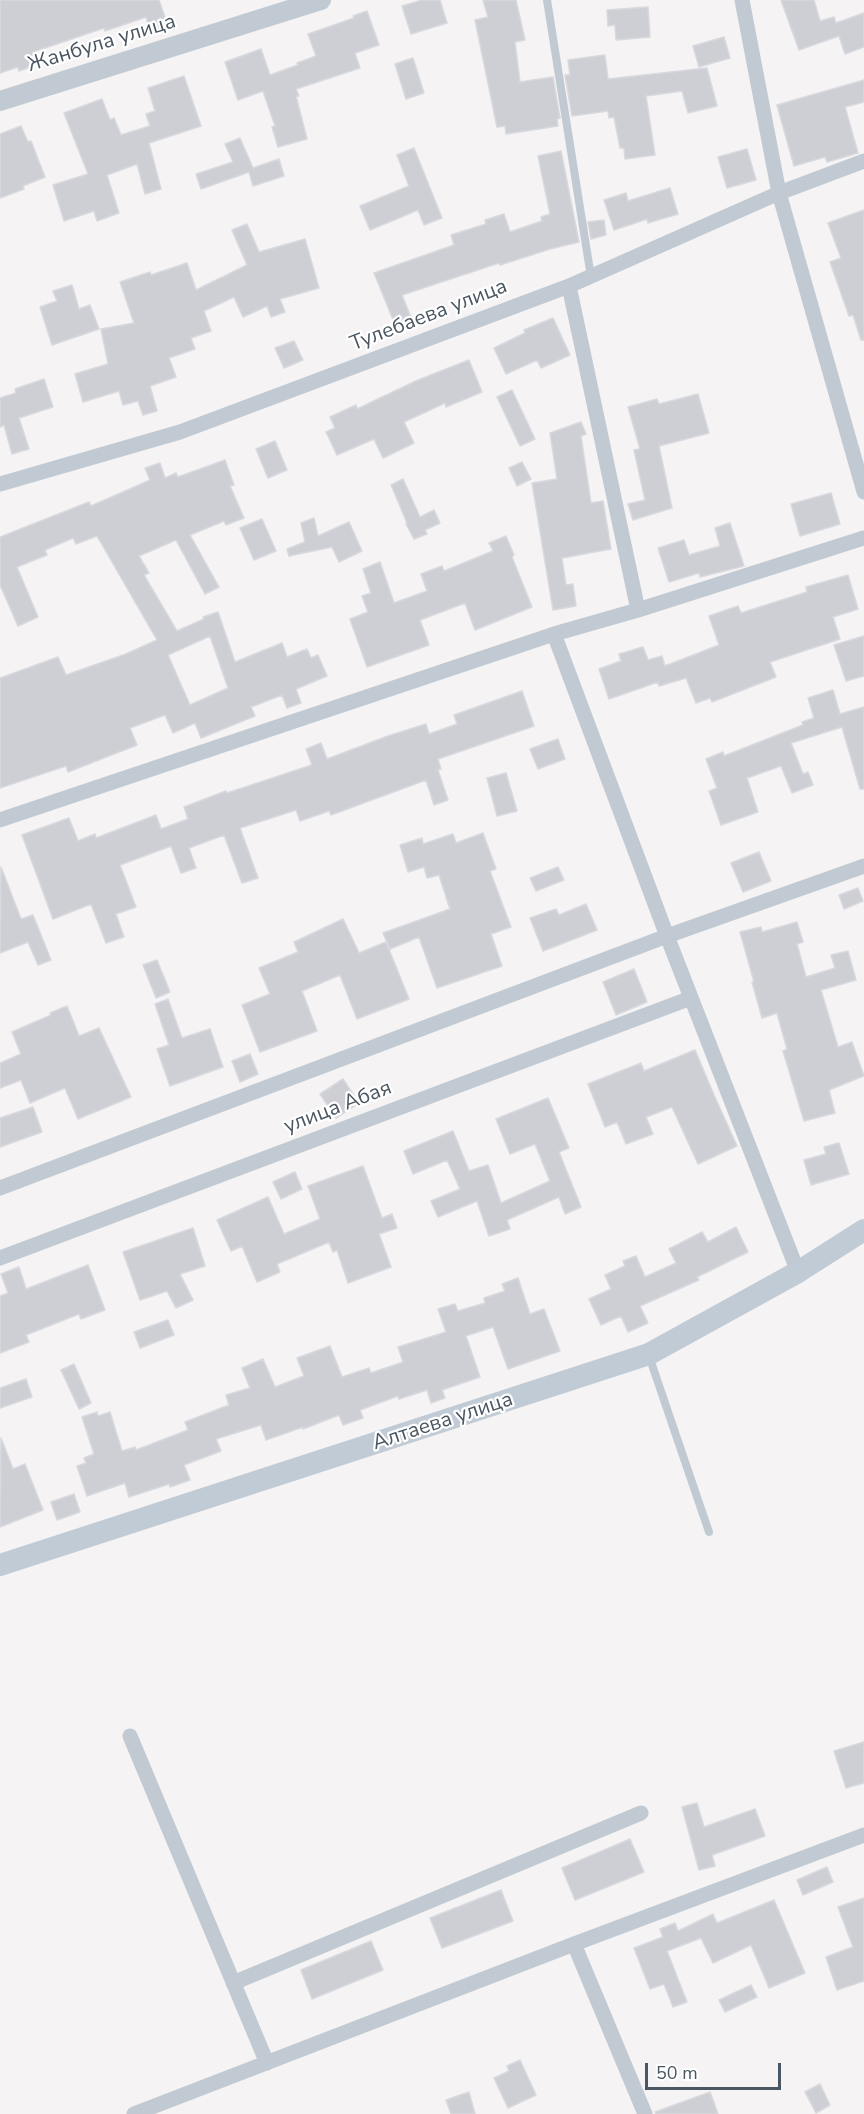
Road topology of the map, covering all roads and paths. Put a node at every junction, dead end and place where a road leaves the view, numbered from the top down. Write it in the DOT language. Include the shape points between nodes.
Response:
graph roads {
  1 [pos="321,0"];
  2 [pos="547,0"];
  3 [pos="742,0"];
  4 [pos="0,100"];
  5 [pos="864,161"];
  6 [pos="779,193"];
  7 [pos="591,277"];
  8 [pos="568,286"];
  9 [pos="0,484"];
  10 [pos="864,492"];
  11 [pos="864,538"];
  12 [pos="638,610"];
  13 [pos="554,634"];
  14 [pos="0,820"];
  15 [pos="864,866"];
  16 [pos="667,936"];
  17 [pos="691,998"];
  18 [pos="0,1188"];
  19 [pos="864,1230"];
  20 [pos="0,1258"];
  21 [pos="798,1272"];
  22 [pos="649,1354"];
  23 [pos="709,1532"];
  24 [pos="0,1565"];
  25 [pos="130,1736"];
  26 [pos="641,1813"];
  27 [pos="864,1835"];
  28 [pos="574,1944"];
  29 [pos="233,1983"];
  30 [pos="267,2063"];
  31 [pos="134,2114"];
  32 [pos="645,2114"];
  1 -- 4 [label="street, Жанбула улица"];
  2 -- 7 [label="lane"];
  3 -- 6 [label="street"];
  5 -- 6 [label="street, Тулебаева улица"];
  6 -- 7 [label="street, Тулебаева улица"];
  6 -- 10 [label="street"];
  7 -- 8 [label="street, Тулебаева улица"];
  8 -- 9 [label="street, Тулебаева улица" via="180,432"];
  8 -- 12 [label="street"];
  11 -- 12 [label="street"];
  12 -- 13 [label="street"];
  13 -- 14 [label="street"];
  13 -- 16 [label="street"];
  15 -- 16 [label="street"];
  16 -- 17 [label="street"];
  16 -- 18 [label="street"];
  17 -- 20 [label="street, улица Абая"];
  17 -- 21 [label="street"];
  19 -- 21 [label="main road, Алтаева улица"];
  21 -- 22 [label="main road, Алтаева улица"];
  22 -- 23 [label="lane"];
  22 -- 24 [label="main road, Алтаева улица"];
  25 -- 29 [label="street"];
  26 -- 29 [label="street"];
  27 -- 28 [label="street"];
  28 -- 30 [label="street"];
  28 -- 32 [label="street"];
  29 -- 30 [label="street"];
  30 -- 31 [label="street"];
}
